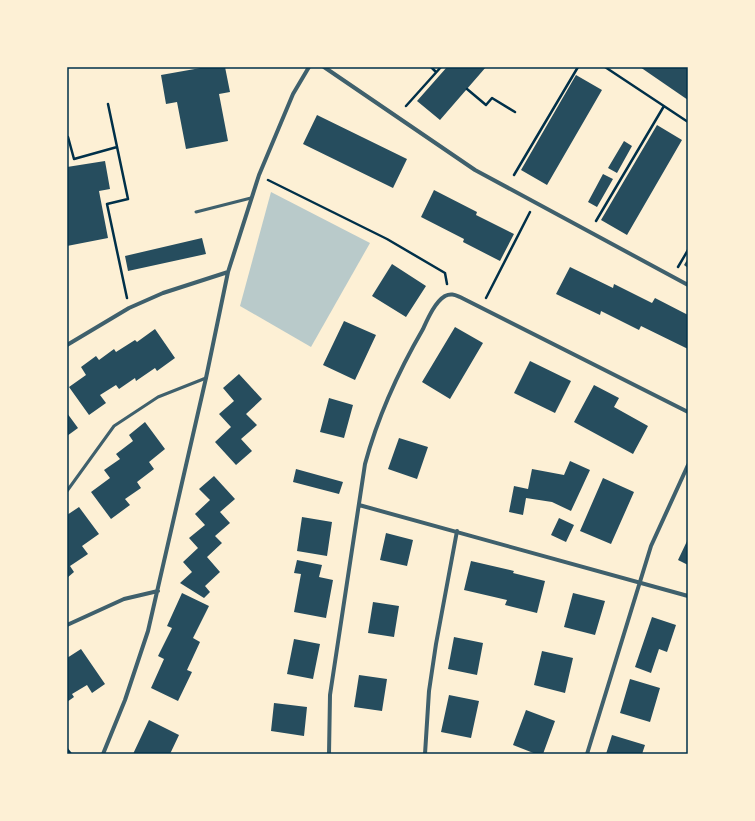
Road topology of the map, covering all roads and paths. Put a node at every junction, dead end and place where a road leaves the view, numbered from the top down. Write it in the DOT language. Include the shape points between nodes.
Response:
graph roads {
  1 [pos="309,67"];
  2 [pos="324,67"];
  3 [pos="431,67"];
  4 [pos="441,67"];
  5 [pos="578,67"];
  6 [pos="605,67"];
  7 [pos="436,72"];
  8 [pos="466,89"];
  9 [pos="108,104"];
  10 [pos="406,106"];
  11 [pos="664,106"];
  12 [pos="515,112"];
  13 [pos="688,122"];
  14 [pos="68,137"];
  15 [pos="117,147"];
  16 [pos="514,175"];
  17 [pos="259,176"];
  18 [pos="251,198"];
  19 [pos="196,212"];
  20 [pos="530,212"];
  21 [pos="596,221"];
  22 [pos="688,250"];
  23 [pos="678,267"];
  24 [pos="228,272"];
  25 [pos="688,285"];
  26 [pos="450,295"];
  27 [pos="129,308"];
  28 [pos="482,308"];
  29 [pos="67,345"];
  30 [pos="206,378"];
  31 [pos="688,412"];
  32 [pos="688,465"];
  33 [pos="67,491"];
  34 [pos="360,505"];
  35 [pos="457,531"];
  36 [pos="639,582"];
  37 [pos="158,591"];
  38 [pos="688,596"];
  39 [pos="67,625"];
  40 [pos="67,749"];
  41 [pos="71,754"];
  42 [pos="103,754"];
  43 [pos="329,754"];
  44 [pos="425,754"];
  45 [pos="587,754"];
  1 -- 17 [label="street" via="293,94"];
  2 -- 25 [label="street" via="476,170"];
  3 -- 7 [label="path"];
  4 -- 7 [label="path"];
  5 -- 16 [label="path"];
  6 -- 11 [label="path"];
  7 -- 10 [label="path"];
  8 -- 12 [label="path" via="486,105 492,98"];
  9 -- 15 [label="path"];
  11 -- 13 [label="path"];
  11 -- 21 [label="path"];
  14 -- 15 [label="path" via="74,159"];
  15 -- 27 [label="path" via="128,199 107,204"];
  17 -- 18 [label="street"];
  17 -- 26 [label="path" via="387,239 445,273"];
  18 -- 19 [label="lane"];
  18 -- 24 [label="street"];
  20 -- 28 [label="path"];
  22 -- 23 [label="path"];
  24 -- 27 [label="street" via="163,293"];
  24 -- 30 [label="street"];
  26 -- 28 [label="street"];
  26 -- 34 [label="street" via="444,297 431,314 386,401 375,427 365,464"];
  27 -- 29 [label="street"];
  28 -- 31 [label="street"];
  30 -- 33 [label="lane" via="158,397 114,426"];
  30 -- 37 [label="street"];
  32 -- 36 [label="street" via="651,546"];
  34 -- 35 [label="street"];
  34 -- 43 [label="street" via="330,695"];
  35 -- 36 [label="street"];
  35 -- 44 [label="street" via="436,644"];
  36 -- 38 [label="street"];
  36 -- 45 [label="street"];
  37 -- 39 [label="street" via="124,600"];
  37 -- 42 [label="street" via="148,631 125,700"];
  40 -- 41 [label="path"];
}
